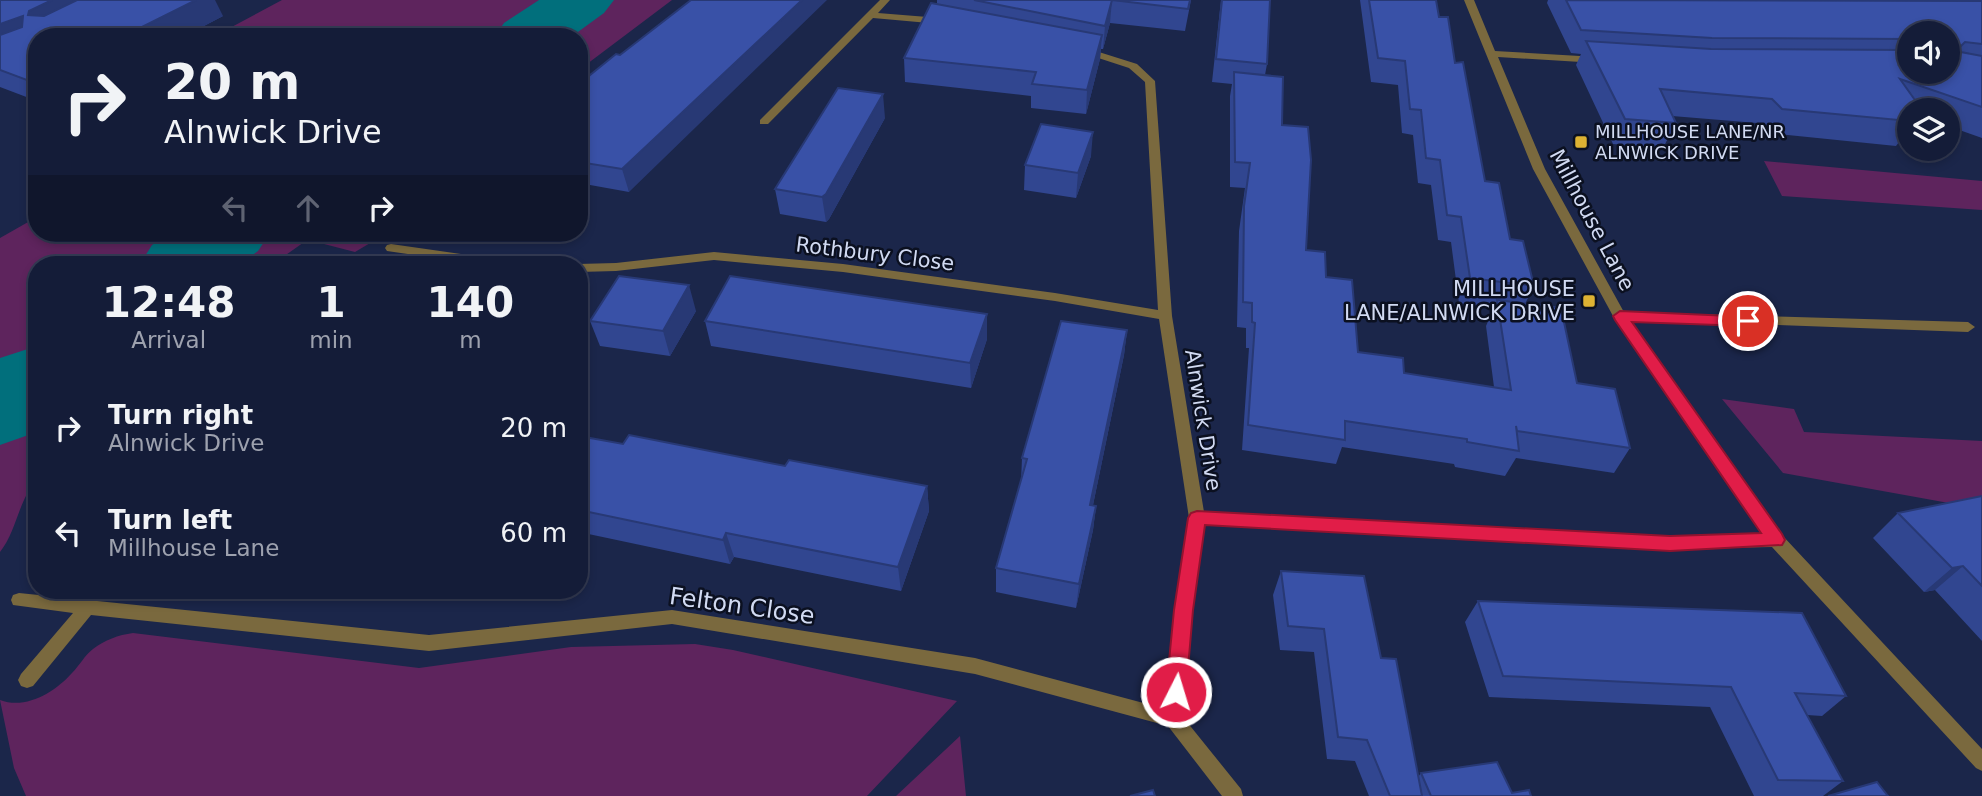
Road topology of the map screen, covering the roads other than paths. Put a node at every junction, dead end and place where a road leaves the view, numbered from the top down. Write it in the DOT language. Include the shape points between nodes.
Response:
graph roads {
  1 [pos="886,0"];
  2 [pos="1469,0"];
  3 [pos="871,15"];
  4 [pos="954,24"];
  5 [pos="1071,47"];
  6 [pos="1492,54"];
  7 [pos="1603,61"];
  8 [pos="764,122"];
  9 [pos="391,248"];
  10 [pos="447,256"];
  11 [pos="588,268"];
  12 [pos="1620,316"];
  13 [pos="1165,317"];
  14 [pos="1968,327"];
  15 [pos="1197,518"];
  16 [pos="1776,540"];
  17 [pos="19,600"];
  18 [pos="87,608"];
  19 [pos="27,680"];
  20 [pos="1174,719"];
  21 [pos="1982,762"];
  22 [pos="1234,796"];
  1 -- 3 [label="street"];
  2 -- 6 [label="street, Millhouse Lane"];
  3 -- 4 [label="street"];
  3 -- 8 [label="street"];
  5 -- 13 [label="street, Alnwick Drive" via="1133,65 1150,81"];
  6 -- 7 [label="street"];
  6 -- 12 [label="street, Millhouse Lane" via="1539,169"];
  9 -- 10 [label="street"];
  11 -- 13 [label="street, Rothbury Close" via="714,256 856,270"];
  12 -- 14 [label="street"];
  12 -- 16 [label="street, Millhouse Lane"];
  13 -- 15 [label="street, Alnwick Drive"];
  15 -- 16 [label="street, Alnwick Drive" via="1670,543"];
  15 -- 20 [label="street"];
  16 -- 21 [label="street, Millhouse Lane"];
  17 -- 18 [label="street, Felton Close"];
  18 -- 19 [label="street"];
  18 -- 20 [label="street, Felton Close" via="429,643 672,617 975,666"];
  20 -- 22 [label="street"];
}
